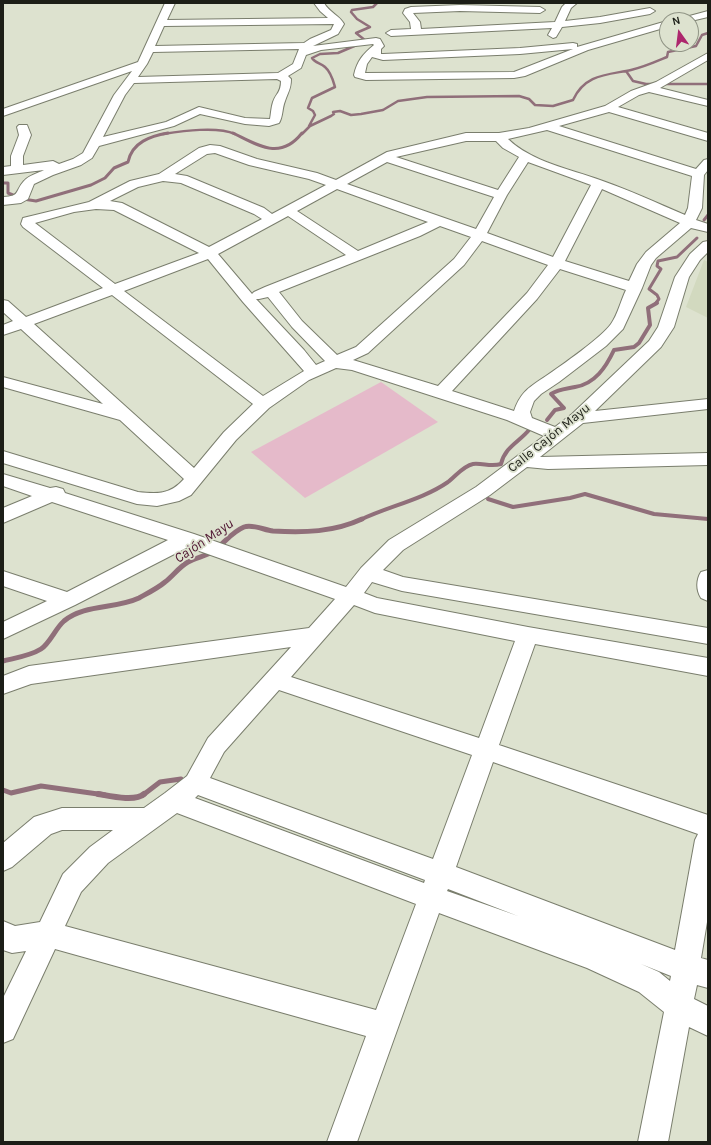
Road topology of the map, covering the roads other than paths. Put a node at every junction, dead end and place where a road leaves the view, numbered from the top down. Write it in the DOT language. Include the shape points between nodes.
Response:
graph roads {
  1 [pos="170,3"];
  2 [pos="319,3"];
  3 [pos="523,3"];
  4 [pos="638,3"];
  5 [pos="570,5"];
  6 [pos="540,10"];
  7 [pos="650,11"];
  8 [pos="659,17"];
  9 [pos="635,18"];
  10 [pos="608,19"];
  11 [pos="338,21"];
  12 [pos="161,23"];
  13 [pos="558,25"];
  14 [pos="659,25"];
  15 [pos="416,31"];
  16 [pos="598,43"];
  17 [pos="547,45"];
  18 [pos="376,48"];
  19 [pos="150,49"];
  20 [pos="304,50"];
  21 [pos="708,56"];
  22 [pos="383,57"];
  23 [pos="142,64"];
  24 [pos="279,76"];
  25 [pos="208,78"];
  26 [pos="131,80"];
  27 [pos="647,88"];
  28 [pos="708,103"];
  29 [pos="609,108"];
  30 [pos="199,110"];
  31 [pos="3,113"];
  32 [pos="546,126"];
  33 [pos="24,127"];
  34 [pos="498,137"];
  35 [pos="708,137"];
  36 [pos="95,143"];
  37 [pos="526,156"];
  38 [pos="387,158"];
  39 [pos="77,162"];
  40 [pos="708,162"];
  41 [pos="17,169"];
  42 [pos="3,171"];
  43 [pos="698,174"];
  44 [pos="163,177"];
  45 [pos="598,184"];
  46 [pos="337,186"];
  47 [pos="501,195"];
  48 [pos="3,201"];
  49 [pos="92,205"];
  50 [pos="290,211"];
  51 [pos="270,221"];
  52 [pos="438,222"];
  53 [pos="689,222"];
  54 [pos="708,228"];
  55 [pos="479,236"];
  56 [pos="708,245"];
  57 [pos="210,253"];
  58 [pos="356,256"];
  59 [pos="558,263"];
  60 [pos="111,288"];
  61 [pos="635,288"];
  62 [pos="270,290"];
  63 [pos="248,299"];
  64 [pos="3,304"];
  65 [pos="14,321"];
  66 [pos="3,330"];
  67 [pos="336,363"];
  68 [pos="314,372"];
  69 [pos="3,382"];
  70 [pos="441,393"];
  71 [pos="263,404"];
  72 [pos="708,404"];
  73 [pos="125,416"];
  74 [pos="578,418"];
  75 [pos="524,420"];
  76 [pos="556,434"];
  77 [pos="3,457"];
  78 [pos="708,459"];
  79 [pos="523,460"];
  80 [pos="195,479"];
  81 [pos="3,480"];
  82 [pos="82,481"];
  83 [pos="51,495"];
  84 [pos="3,516"];
  85 [pos="187,539"];
  86 [pos="368,573"];
  87 [pos="708,577"];
  88 [pos="3,578"];
  89 [pos="708,593"];
  90 [pos="350,596"];
  91 [pos="68,600"];
  92 [pos="3,631"];
  93 [pos="316,634"];
  94 [pos="528,635"];
  95 [pos="708,636"];
  96 [pos="708,666"];
  97 [pos="274,680"];
  98 [pos="3,685"];
  99 [pos="486,750"];
  100 [pos="195,783"];
  101 [pos="174,802"];
  102 [pos="148,819"];
  103 [pos="708,826"];
  104 [pos="708,840"];
  105 [pos="3,859"];
  106 [pos="441,874"];
  107 [pos="432,898"];
  108 [pos="3,934"];
  109 [pos="48,934"];
  110 [pos="697,971"];
  111 [pos="679,1006"];
  112 [pos="708,1022"];
  113 [pos="385,1027"];
  114 [pos="3,1030"];
  115 [pos="342,1142"];
  116 [pos="653,1142"];
  1 -- 12 [label="street"];
  2 -- 11 [label="street"];
  3 -- 6 [label="street"];
  4 -- 7 [label="street"];
  5 -- 6 [label="street" via="553,10"];
  5 -- 13 [label="street"];
  6 -- 15 [label="street" via="411,10 408,13 415,22"];
  7 -- 8 [label="street"];
  7 -- 10 [label="street"];
  9 -- 10 [label="street"];
  10 -- 13 [label="street"];
  11 -- 12 [label="street"];
  11 -- 20 [label="street" via="339,27 335,32 315,40"];
  12 -- 19 [label="street"];
  13 -- 15 [label="street"];
  13 -- 17 [label="street"];
  14 -- 16 [label="street"];
  15 -- 22 [label="street" via="403,32 393,40"];
  16 -- 17 [label="street"];
  16 -- 18 [label="street" via="514,75 371,78 359,75 365,56"];
  17 -- 22 [label="street" via="520,51"];
  18 -- 20 [label="street" via="379,46 376,42 366,41"];
  18 -- 22 [label="street" via="376,56"];
  19 -- 20 [label="street"];
  19 -- 23 [label="street"];
  20 -- 24 [label="street" via="297,67"];
  21 -- 27 [label="street" via="660,84"];
  23 -- 26 [label="street"];
  23 -- 31 [label="street"];
  24 -- 25 [label="street"];
  24 -- 30 [label="street" via="286,79 286,87 279,101 275,121 245,121"];
  25 -- 26 [label="street"];
  25 -- 30 [label="street"];
  26 -- 36 [label="street" via="120,95"];
  27 -- 28 [label="street"];
  27 -- 29 [label="street"];
  29 -- 32 [label="street"];
  29 -- 35 [label="street"];
  30 -- 36 [label="street" via="170,124"];
  32 -- 34 [label="street"];
  32 -- 43 [label="street"];
  33 -- 41 [label="street" via="25,135 17,156"];
  34 -- 37 [label="street" via="504,144"];
  34 -- 38 [label="street" via="466,138 436,143"];
  36 -- 39 [label="street" via="88,155"];
  37 -- 45 [label="street"];
  37 -- 47 [label="street"];
  38 -- 46 [label="street"];
  38 -- 47 [label="street"];
  39 -- 41 [label="street"];
  39 -- 48 [label="street" via="29,182 23,196 16,200"];
  40 -- 43 [label="street"];
  41 -- 42 [label="street"];
  43 -- 53 [label="street" via="695,208"];
  44 -- 46 [label="street" via="203,152 216,149 247,161 296,171"];
  44 -- 49 [label="street" via="134,184"];
  44 -- 51 [label="street" via="183,179 259,211"];
  45 -- 53 [label="street"];
  45 -- 59 [label="street"];
  46 -- 50 [label="street"];
  46 -- 52 [label="street"];
  47 -- 55 [label="street"];
  49 -- 57 [label="street" via="117,206"];
  49 -- 60 [label="street" via="32,219 28,224"];
  50 -- 51 [label="street"];
  50 -- 58 [label="street"];
  51 -- 57 [label="street"];
  52 -- 55 [label="street"];
  52 -- 58 [label="street"];
  53 -- 54 [label="street"];
  53 -- 61 [label="street" via="651,254 644,264"];
  55 -- 59 [label="street"];
  55 -- 67 [label="street" via="459,262 362,350"];
  56 -- 74 [label="street, Calle Cajón Mayu" via="695,257 682,276 666,327 655,344"];
  57 -- 60 [label="street" via="194,256"];
  57 -- 63 [label="street"];
  58 -- 62 [label="street"];
  59 -- 61 [label="street"];
  59 -- 70 [label="street" via="532,296"];
  60 -- 65 [label="street"];
  60 -- 71 [label="street"];
  61 -- 75 [label="street" via="618,326 577,361 535,390 526,400 522,412"];
  62 -- 63 [label="street"];
  62 -- 67 [label="street" via="297,324"];
  63 -- 68 [label="street"];
  64 -- 65 [label="street"];
  65 -- 66 [label="street"];
  65 -- 73 [label="street"];
  67 -- 68 [label="street"];
  67 -- 70 [label="street" via="354,365"];
  68 -- 71 [label="street"];
  69 -- 73 [label="street"];
  70 -- 75 [label="street"];
  71 -- 80 [label="street" via="230,436"];
  72 -- 74 [label="street"];
  73 -- 80 [label="street"];
  74 -- 76 [label="street, Calle Cajón Mayu"];
  75 -- 76 [label="street"];
  76 -- 79 [label="street, Calle Cajón Mayu"];
  77 -- 82 [label="street"];
  78 -- 79 [label="street" via="548,463"];
  79 -- 86 [label="street, Calle Cajón Mayu" via="483,491 396,546"];
  80 -- 82 [label="street" via="184,491 157,500 137,498"];
  81 -- 83 [label="street"];
  82 -- 83 [label="street"];
  83 -- 84 [label="street"];
  83 -- 85 [label="street"];
  85 -- 90 [label="street"];
  85 -- 91 [label="street"];
  86 -- 90 [label="street, Calle Cajón Mayu"];
  86 -- 95 [label="street" via="402,584"];
  87 -- 89 [label="street"];
  88 -- 91 [label="street"];
  90 -- 93 [label="street, Calle Cajón Mayu"];
  90 -- 94 [label="street" via="375,605"];
  91 -- 92 [label="street"];
  93 -- 97 [label="street, Calle Cajón Mayu"];
  93 -- 98 [label="street" via="30,675"];
  94 -- 96 [label="street"];
  94 -- 99 [label="street"];
  97 -- 99 [label="street"];
  97 -- 100 [label="street, Calle Cajón Mayu" via="216,745"];
  99 -- 103 [label="street"];
  99 -- 106 [label="street"];
  100 -- 101 [label="street, Calle Cajón Mayu"];
  100 -- 106 [label="street"];
  101 -- 102 [label="street, Calle Cajón Mayu"];
  101 -- 107 [label="street"];
  102 -- 105 [label="street" via="62,819 43,826"];
  102 -- 109 [label="street, Calle Cajón Mayu" via="99,855 72,883"];
  104 -- 110 [label="street"];
  106 -- 107 [label="street"];
  106 -- 110 [label="street"];
  107 -- 111 [label="street" via="592,956 649,982"];
  107 -- 113 [label="street"];
  108 -- 109 [label="street" via="12,940"];
  109 -- 113 [label="street"];
  109 -- 114 [label="street, Calle Cajón Mayu"];
  110 -- 111 [label="street"];
  111 -- 112 [label="street"];
  111 -- 116 [label="street"];
  113 -- 115 [label="street"];
}
